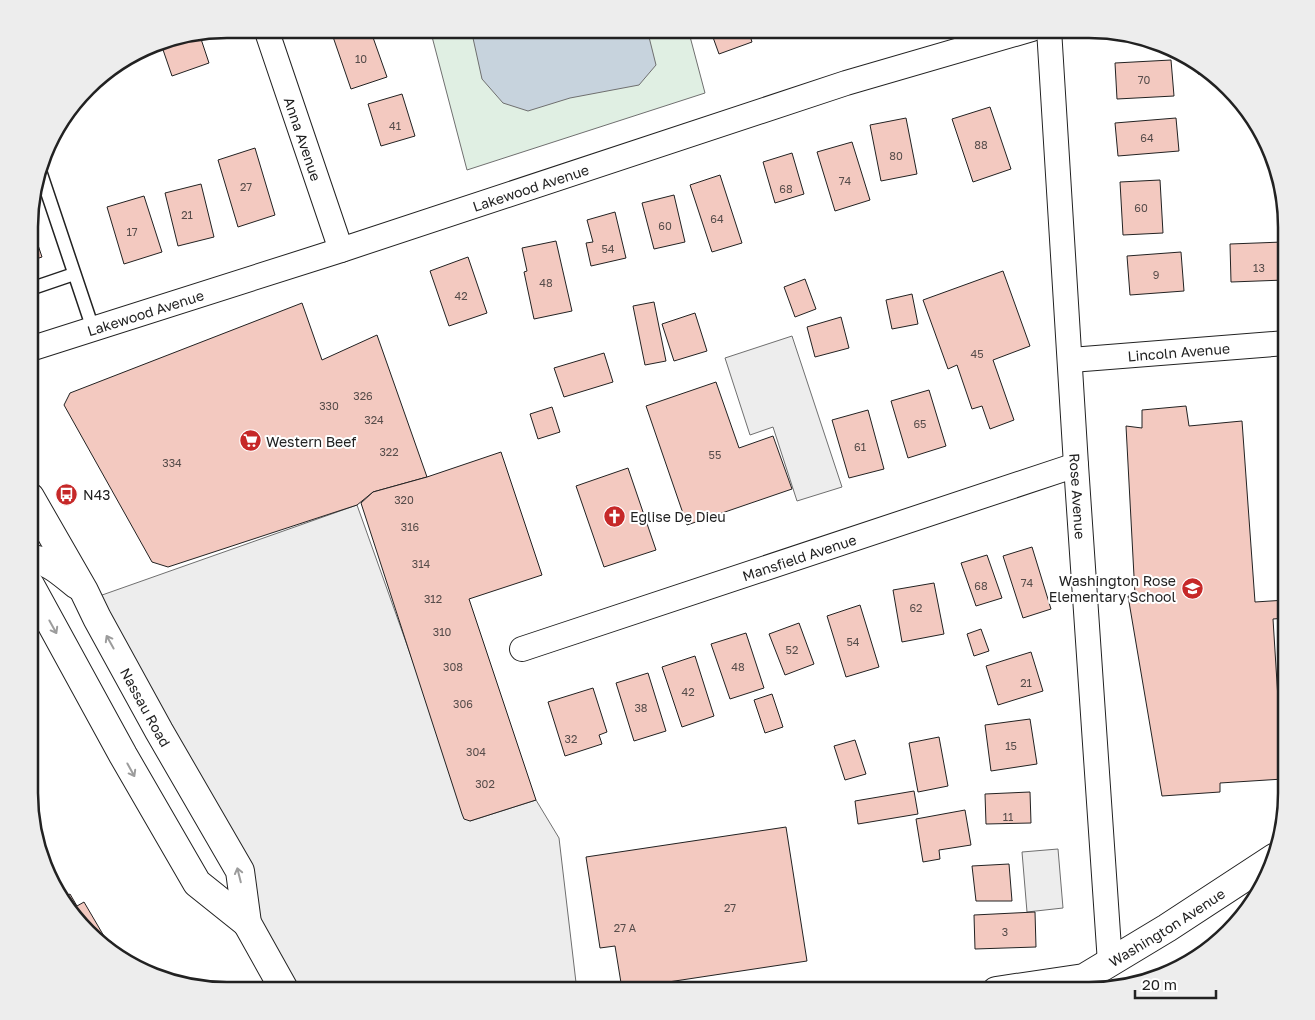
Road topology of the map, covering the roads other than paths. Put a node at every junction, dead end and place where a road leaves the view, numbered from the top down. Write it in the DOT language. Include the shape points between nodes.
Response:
graph roads {
  1 [pos="269,38"];
  2 [pos="1001,38"];
  3 [pos="1050,38"];
  4 [pos="43,181"];
  5 [pos="341,250"];
  6 [pos="74,274"];
  7 [pos="38,286"];
  8 [pos="92,329"];
  9 [pos="1278,344"];
  10 [pos="38,346"];
  11 [pos="1071,360"];
  12 [pos="1076,465"];
  13 [pos="38,511"];
  14 [pos="38,559"];
  15 [pos="84,591"];
  16 [pos="38,599"];
  17 [pos="522,649"];
  18 [pos="1263,865"];
  19 [pos="247,923"];
  20 [pos="1110,962"];
  21 [pos="280,982"];
  22 [pos="1059,982"];
  1 -- 5 [label="street, Anna Avenue"];
  2 -- 5 [label="street, Lakewood Avenue" via="846,83"];
  3 -- 11 [label="street, Rose Avenue"];
  4 -- 6 [label="lane"];
  5 -- 8 [label="street, Lakewood Avenue"];
  6 -- 7 [label="lane"];
  6 -- 8 [label="lane"];
  8 -- 10 [label="street, Lakewood Avenue"];
  9 -- 11 [label="street, Lincoln Avenue"];
  11 -- 12 [label="street, Rose Avenue"];
  12 -- 17 [label="street, Mansfield Avenue"];
  12 -- 20 [label="street, Rose Avenue"];
  13 -- 15 [label="main road, Nassau Road"];
  14 -- 15 [label="main road" via="60,570"];
  19 -- 15 [label="main road, Nassau Road, one-way" via="240,871 159,731"];
  16 -- 19 [label="main road, Nassau Road, one-way" via="197,883"];
  18 -- 20 [label="main road, Washington Avenue"];
  19 -- 21 [label="main road, Nassau Road"];
  20 -- 22 [label="main road, Washington Avenue" via="1084,978"];
}
